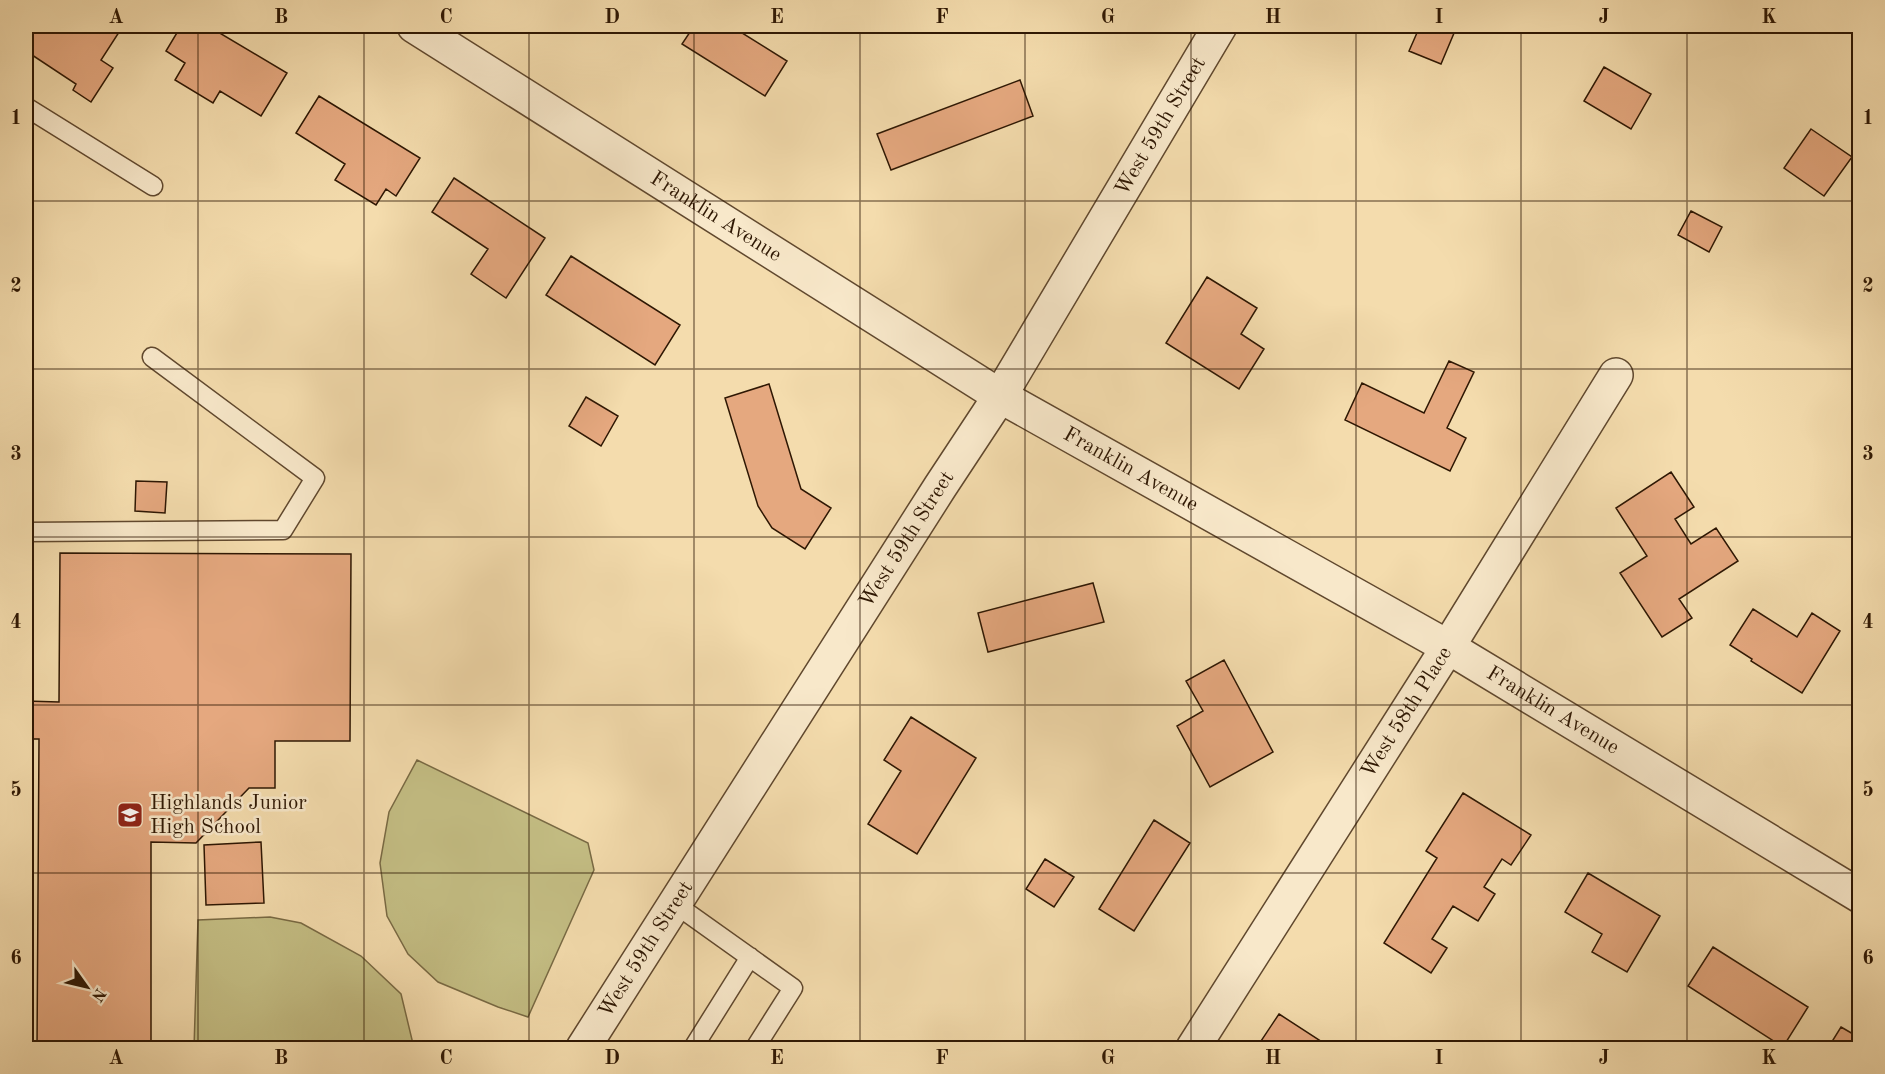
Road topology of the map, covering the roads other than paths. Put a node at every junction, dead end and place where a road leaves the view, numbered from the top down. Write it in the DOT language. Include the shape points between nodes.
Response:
graph roads {
  1 [pos="414,26"];
  2 [pos="1220,26"];
  3 [pos="26,107"];
  4 [pos="153,186"];
  5 [pos="152,357"];
  6 [pos="1617,375"];
  7 [pos="1000,396"];
  8 [pos="26,532"];
  9 [pos="1448,647"];
  10 [pos="1860,896"];
  11 [pos="675,904"];
  12 [pos="750,957"];
  13 [pos="583,1048"];
  14 [pos="693,1048"];
  15 [pos="755,1048"];
  16 [pos="1193,1048"];
  1 -- 7 [label="street, Franklin Avenue"];
  2 -- 7 [label="street, West 59th Street"];
  3 -- 4 [label="lane"];
  5 -- 8 [label="lane" via="315,478 283,530"];
  6 -- 9 [label="street, West 58th Place"];
  7 -- 9 [label="street, Franklin Avenue"];
  7 -- 11 [label="street, West 59th Street"];
  9 -- 10 [label="street, Franklin Avenue"];
  9 -- 16 [label="street, West 58th Place"];
  11 -- 12 [label="lane"];
  11 -- 13 [label="street, West 59th Street"];
  12 -- 14 [label="lane"];
  12 -- 15 [label="lane" via="793,988"];
}
